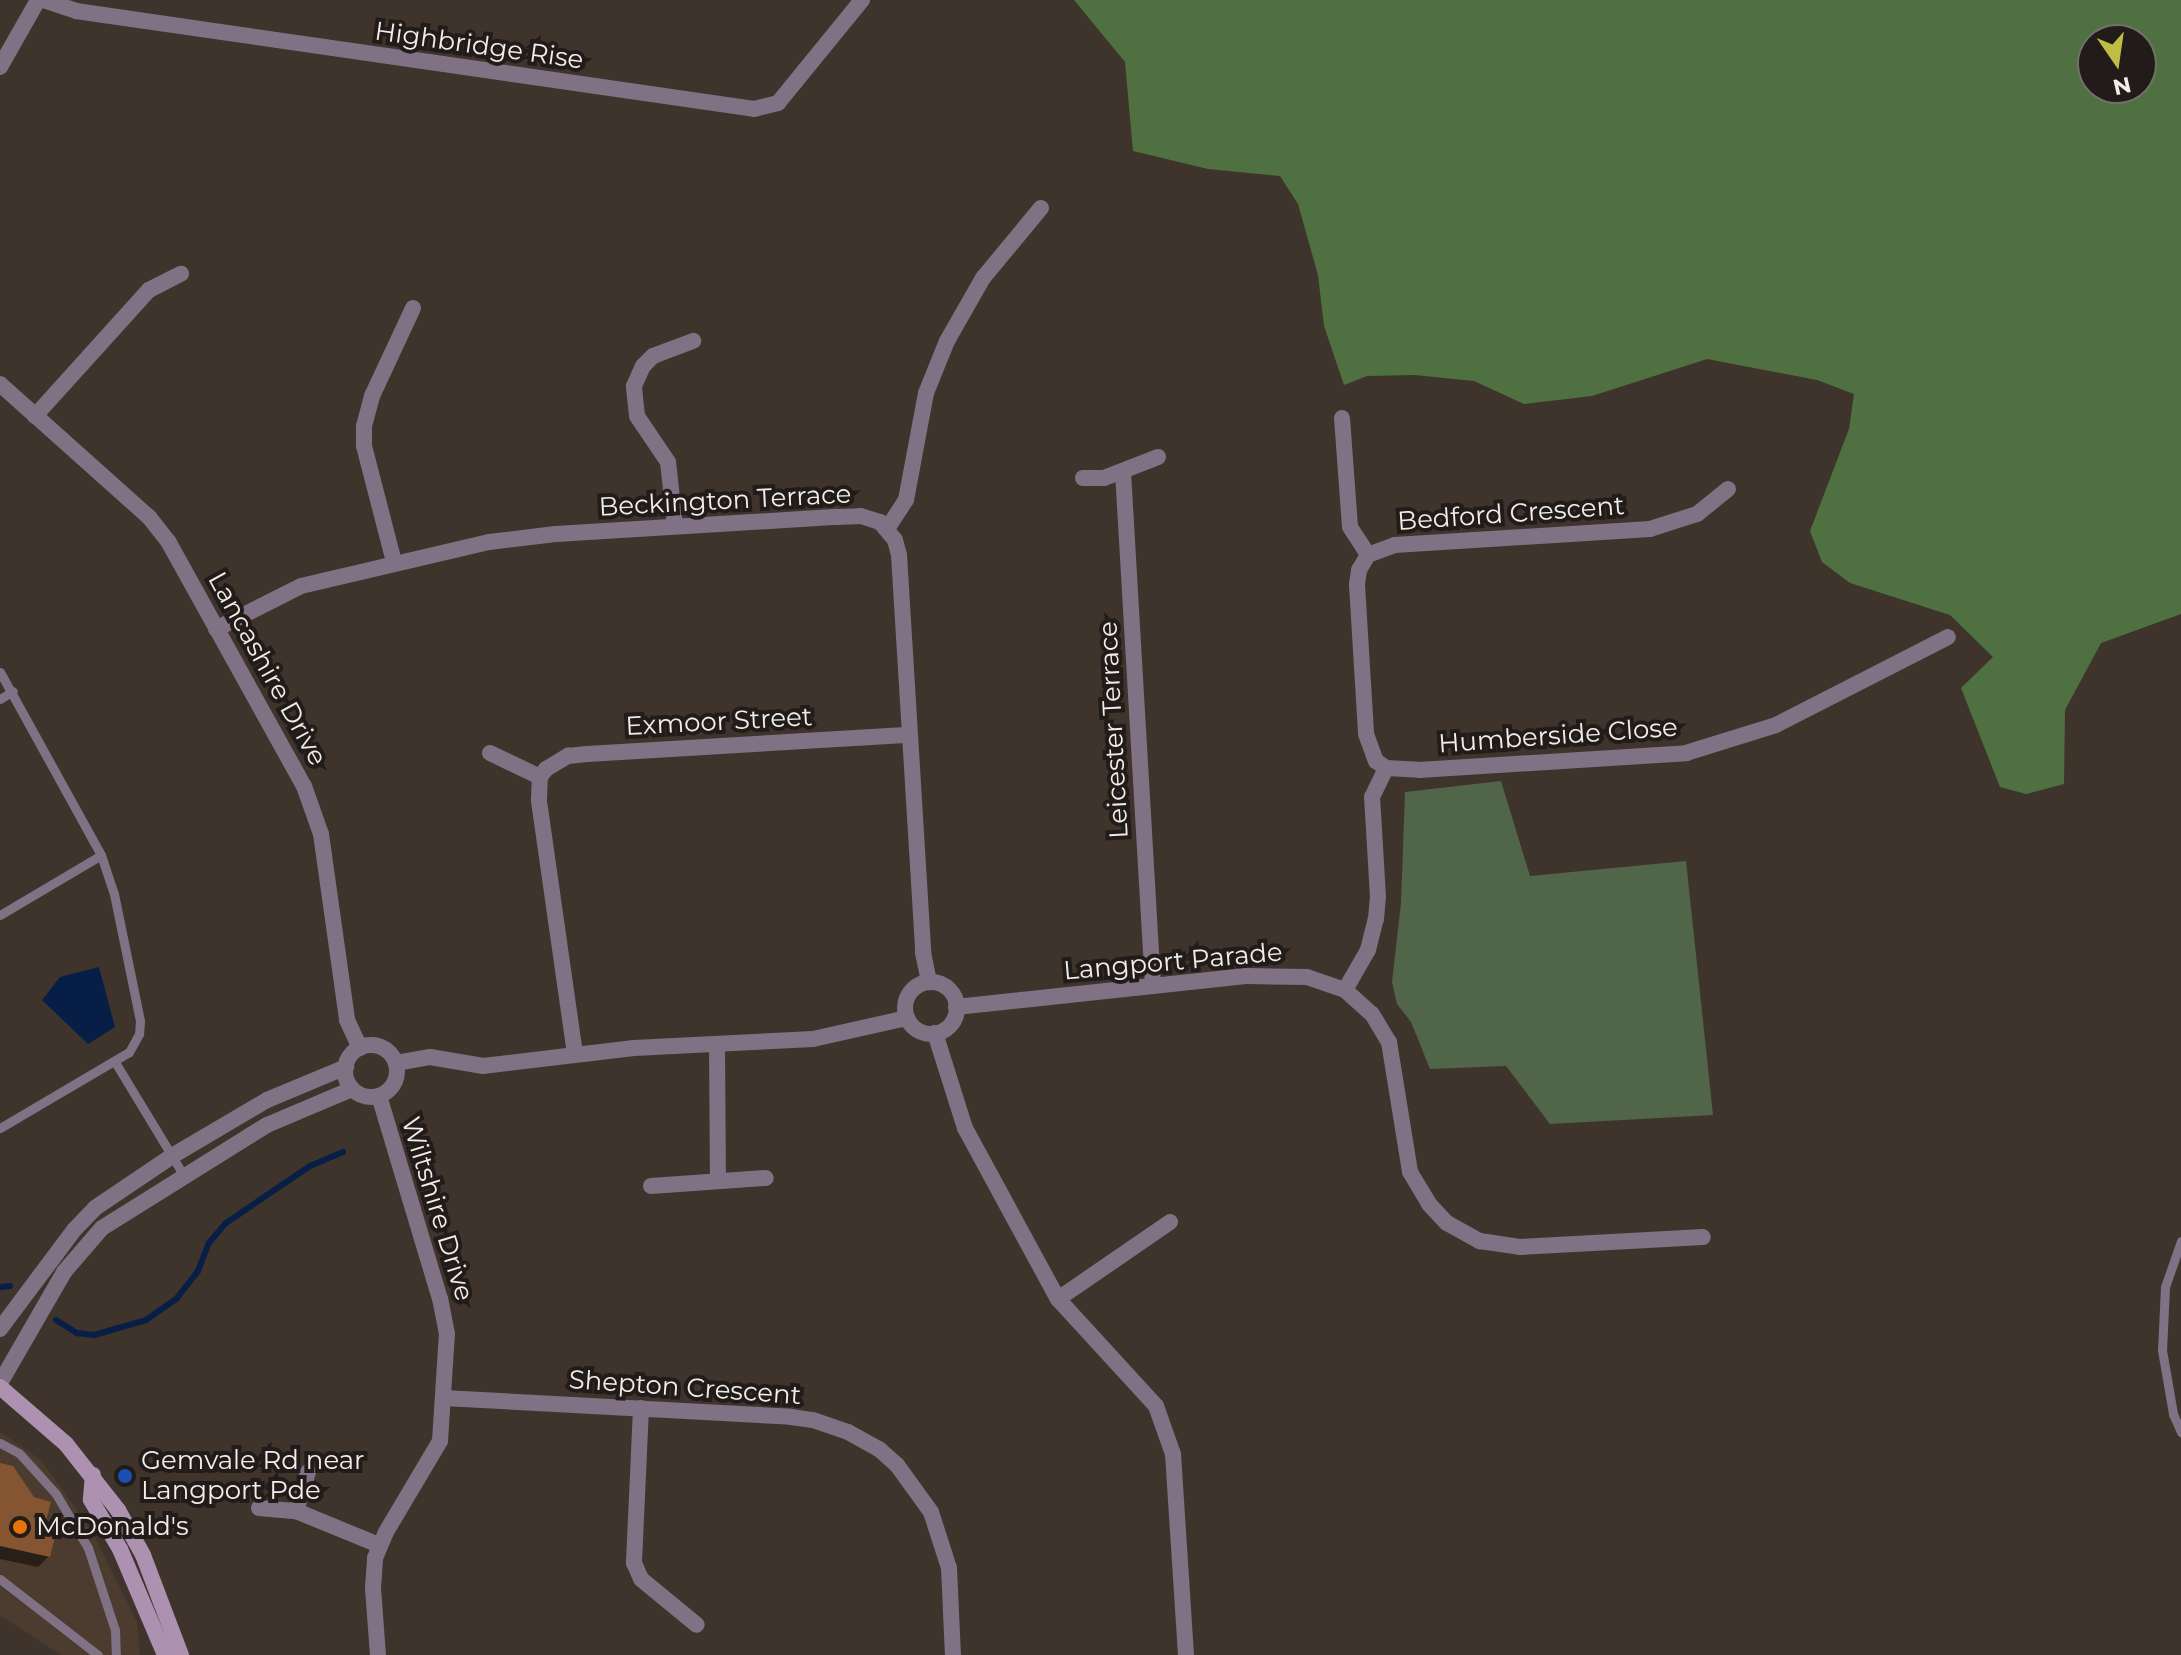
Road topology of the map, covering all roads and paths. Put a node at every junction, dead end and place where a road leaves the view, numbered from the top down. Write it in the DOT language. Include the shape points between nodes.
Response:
graph roads {
  1 [pos="40,0"];
  2 [pos="862,0"];
  3 [pos="0,67"];
  4 [pos="1041,208"];
  5 [pos="181,274"];
  6 [pos="413,308"];
  7 [pos="693,341"];
  8 [pos="0,384"];
  9 [pos="35,416"];
  10 [pos="1342,418"];
  11 [pos="1158,457"];
  12 [pos="1123,472"];
  13 [pos="1083,478"];
  14 [pos="1728,489"];
  15 [pos="675,526"];
  16 [pos="887,529"];
  17 [pos="1368,555"];
  18 [pos="394,562"];
  19 [pos="216,629"];
  20 [pos="1948,637"];
  21 [pos="0,672"];
  22 [pos="13,691"];
  23 [pos="0,699"];
  24 [pos="909,735"];
  25 [pos="490,753"];
  26 [pos="1386,768"];
  27 [pos="540,777"];
  28 [pos="101,855"];
  29 [pos="0,915"];
  30 [pos="929,982"];
  31 [pos="1153,986"];
  32 [pos="1345,990"];
  33 [pos="956,1007"];
  34 [pos="907,1018"];
  35 [pos="935,1033"];
  36 [pos="717,1044"];
  37 [pos="360,1048"];
  38 [pos="575,1054"];
  39 [pos="115,1062"];
  40 [pos="396,1063"];
  41 [pos="346,1067"];
  42 [pos="352,1089"];
  43 [pos="379,1096"];
  44 [pos="0,1128"];
  45 [pos="172,1156"];
  46 [pos="184,1176"];
  47 [pos="766,1178"];
  48 [pos="718,1181"];
  49 [pos="651,1186"];
  50 [pos="1170,1222"];
  51 [pos="1703,1237"];
  52 [pos="2181,1241"];
  53 [pos="1058,1299"];
  54 [pos="0,1329"];
  55 [pos="0,1385"];
  56 [pos="444,1398"];
  57 [pos="641,1408"];
  58 [pos="2181,1432"];
  59 [pos="0,1443"];
  60 [pos="308,1472"];
  61 [pos="93,1475"];
  62 [pos="259,1508"];
  63 [pos="296,1511"];
  64 [pos="379,1545"];
  65 [pos="0,1579"];
  66 [pos="697,1625"];
  67 [pos="98,1655"];
  68 [pos="116,1655"];
  69 [pos="165,1655"];
  70 [pos="181,1655"];
  71 [pos="378,1655"];
  72 [pos="953,1655"];
  73 [pos="1186,1655"];
  1 -- 2 [label="street, Highbridge Rise" via="91,13 754,109 778,103"];
  1 -- 3 [label="street"];
  4 -- 16 [label="street" via="983,278 947,341 926,393 906,500"];
  5 -- 9 [label="street" via="140,299"];
  6 -- 18 [label="street" via="372,396 364,426 364,446"];
  7 -- 15 [label="street" via="653,356 634,386 637,416 668,462"];
  8 -- 9 [label="street, Lancashire Drive"];
  9 -- 19 [label="street, Lancashire Drive" via="149,517"];
  10 -- 17 [label="street" via="1350,527"];
  11 -- 12 [label="street"];
  12 -- 13 [label="street"];
  12 -- 31 [label="street, Leicester Terrace"];
  14 -- 17 [label="street, Bedford Crescent" via="1697,514 1650,529 1395,545"];
  15 -- 16 [label="street, Beckington Terrace" via="861,516"];
  15 -- 18 [label="street, Beckington Terrace" via="524,537"];
  16 -- 24 [label="street" via="899,555"];
  17 -- 26 [label="street, Bedford Crescent" via="1357,585 1366,734 1371,754"];
  18 -- 19 [label="street, Beckington Terrace" via="292,589"];
  19 -- 37 [label="street, Lancashire Drive" via="312,803 347,1020"];
  20 -- 26 [label="street, Humberside Close" via="1776,725 1686,753"];
  21 -- 22 [label="lane"];
  22 -- 23 [label="lane"];
  22 -- 28 [label="lane"];
  24 -- 27 [label="street, Exmoor Street" via="568,756"];
  24 -- 30 [label="street"];
  25 -- 27 [label="street"];
  26 -- 32 [label="street" via="1372,797 1376,919 1368,950"];
  27 -- 38 [label="street"];
  28 -- 29 [label="lane"];
  28 -- 39 [label="lane" via="140,1021 134,1043"];
  30 -- 33 [label="street" via="947,988"];
  30 -- 34 [label="street" via="908,996"];
  31 -- 32 [label="street, Langport Parade" via="1278,974"];
  31 -- 33 [label="street, Langport Parade"];
  32 -- 51 [label="street, Langport Parade" via="1372,1014 1389,1042 1410,1172 1447,1223 1480,1241 1509,1246"];
  33 -- 35 [label="street" via="950,1025"];
  34 -- 35 [label="street" via="919,1031"];
  34 -- 36 [label="street" via="813,1039"];
  35 -- 53 [label="street" via="965,1128"];
  36 -- 38 [label="street"];
  36 -- 48 [label="street"];
  37 -- 40 [label="street" via="381,1048"];
  37 -- 41 [label="street"];
  38 -- 40 [label="street" via="483,1066 430,1057"];
  39 -- 44 [label="lane"];
  39 -- 45 [label="lane"];
  40 -- 43 [label="street" via="392,1087"];
  41 -- 42 [label="street"];
  41 -- 45 [label="street" via="267,1100"];
  42 -- 43 [label="street"];
  42 -- 46 [label="street" via="267,1125"];
  43 -- 56 [label="street, Wiltshire Drive" via="445,1315"];
  45 -- 46 [label="lane"];
  45 -- 54 [label="street" via="85,1217"];
  46 -- 55 [label="street" via="89,1240 64,1272"];
  47 -- 48 [label="street"];
  48 -- 49 [label="street"];
  50 -- 53 [label="street"];
  52 -- 58 [label="lane" via="2165,1287 2162,1350"];
  53 -- 73 [label="street" via="1156,1406 1169,1442"];
  55 -- 61 [label="main road"];
  56 -- 57 [label="street, Shepton Crescent"];
  56 -- 64 [label="street, Wiltshire Drive" via="437,1449"];
  57 -- 66 [label="street" via="634,1563 641,1579"];
  57 -- 72 [label="street, Shepton Crescent" via="813,1420 848,1432 888,1457 921,1495 942,1540 949,1568"];
  59 -- 68 [label="lane" via="19,1453 56,1494 88,1548 115,1630"];
  60 -- 63 [label="street"];
  61 -- 69 [label="main road" via="91,1500 120,1549"];
  61 -- 70 [label="main road" via="143,1555"];
  62 -- 63 [label="street"];
  63 -- 64 [label="street"];
  64 -- 71 [label="street, Wiltshire Drive" via="373,1573"];
  65 -- 67 [label="lane"];
}
